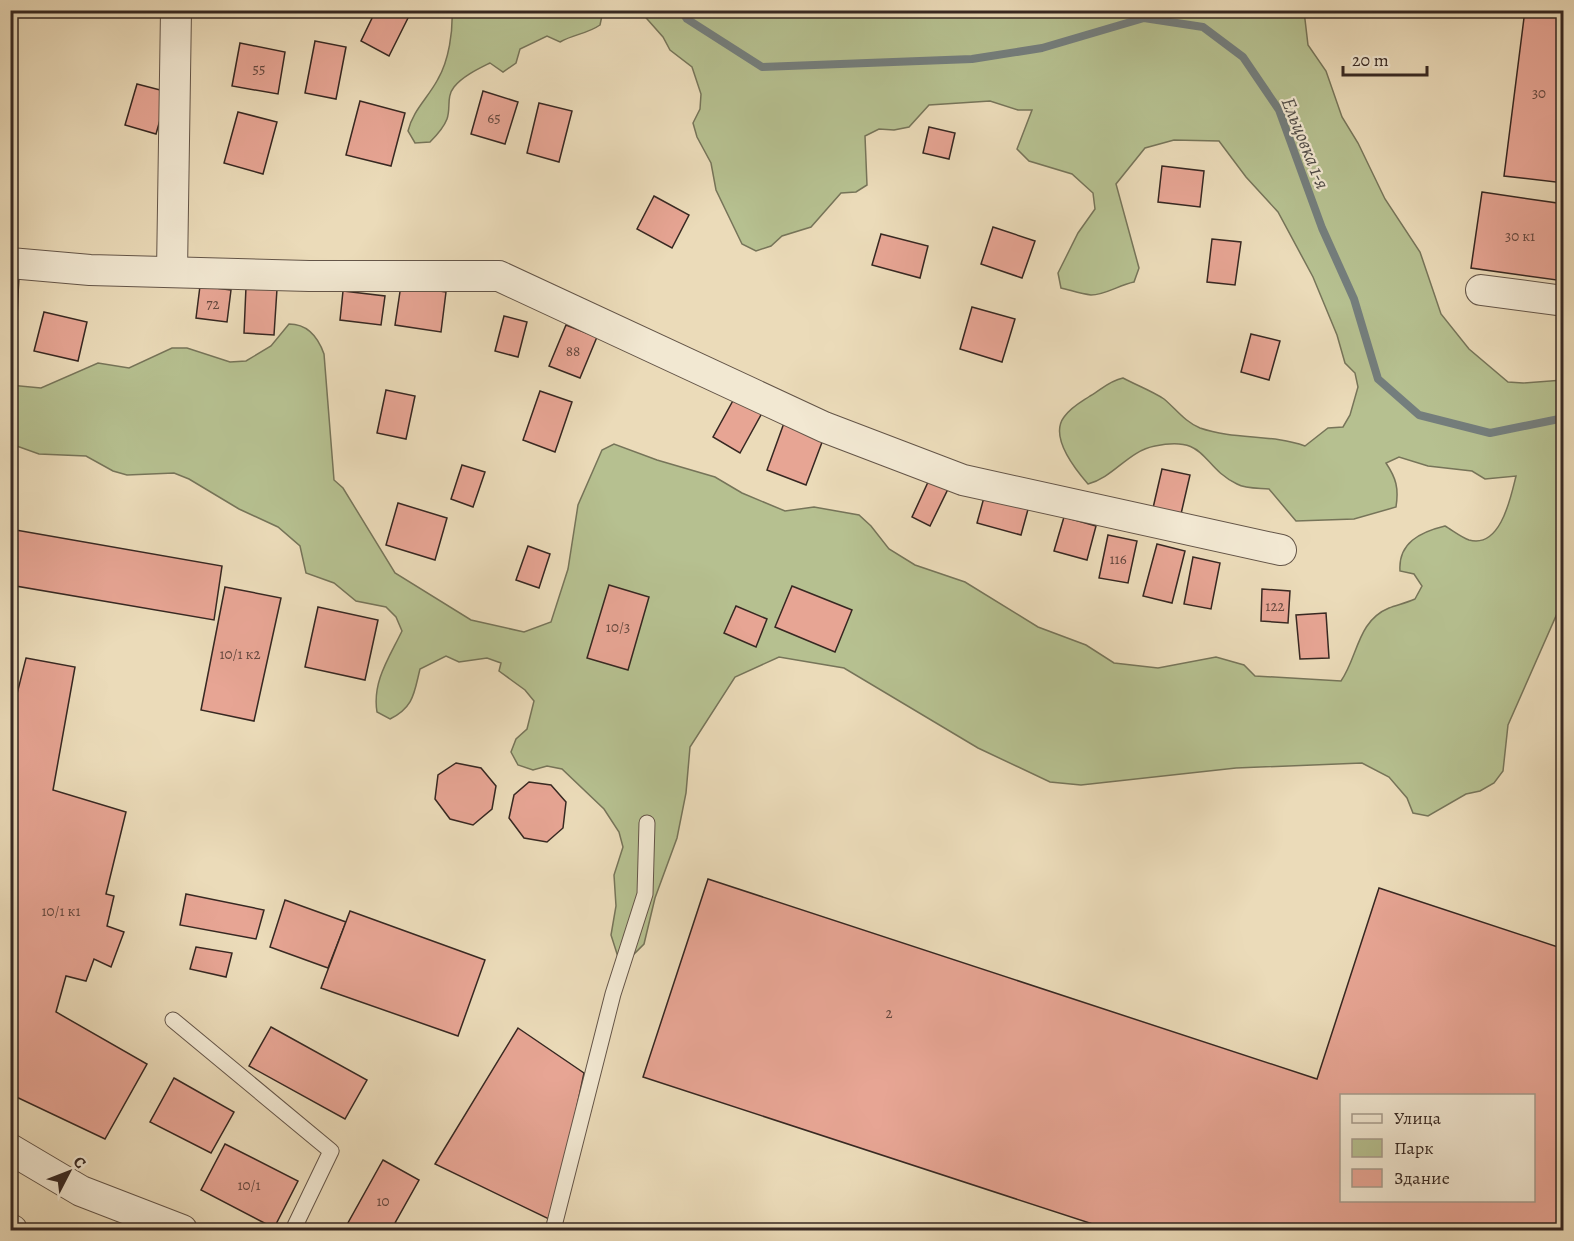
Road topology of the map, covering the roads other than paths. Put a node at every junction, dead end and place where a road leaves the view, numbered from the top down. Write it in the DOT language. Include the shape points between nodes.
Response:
graph roads {
  1 [pos="176,10"];
  2 [pos="10,263"];
  3 [pos="172,272"];
  4 [pos="1481,291"];
  5 [pos="1563,301"];
  6 [pos="1281,550"];
  7 [pos="647,823"];
  8 [pos="173,1020"];
  9 [pos="10,1149"];
  10 [pos="182,1230"];
  11 [pos="293,1230"];
  12 [pos="553,1230"];
  1 -- 3 [label="street"];
  2 -- 3 [label="street"];
  3 -- 6 [label="street" via="499,276 824,427 963,480"];
  4 -- 5 [label="street"];
  7 -- 12 [label="lane" via="645,894 613,994"];
  8 -- 11 [label="lane" via="331,1151"];
  9 -- 10 [label="street" via="81,1191"];
}
